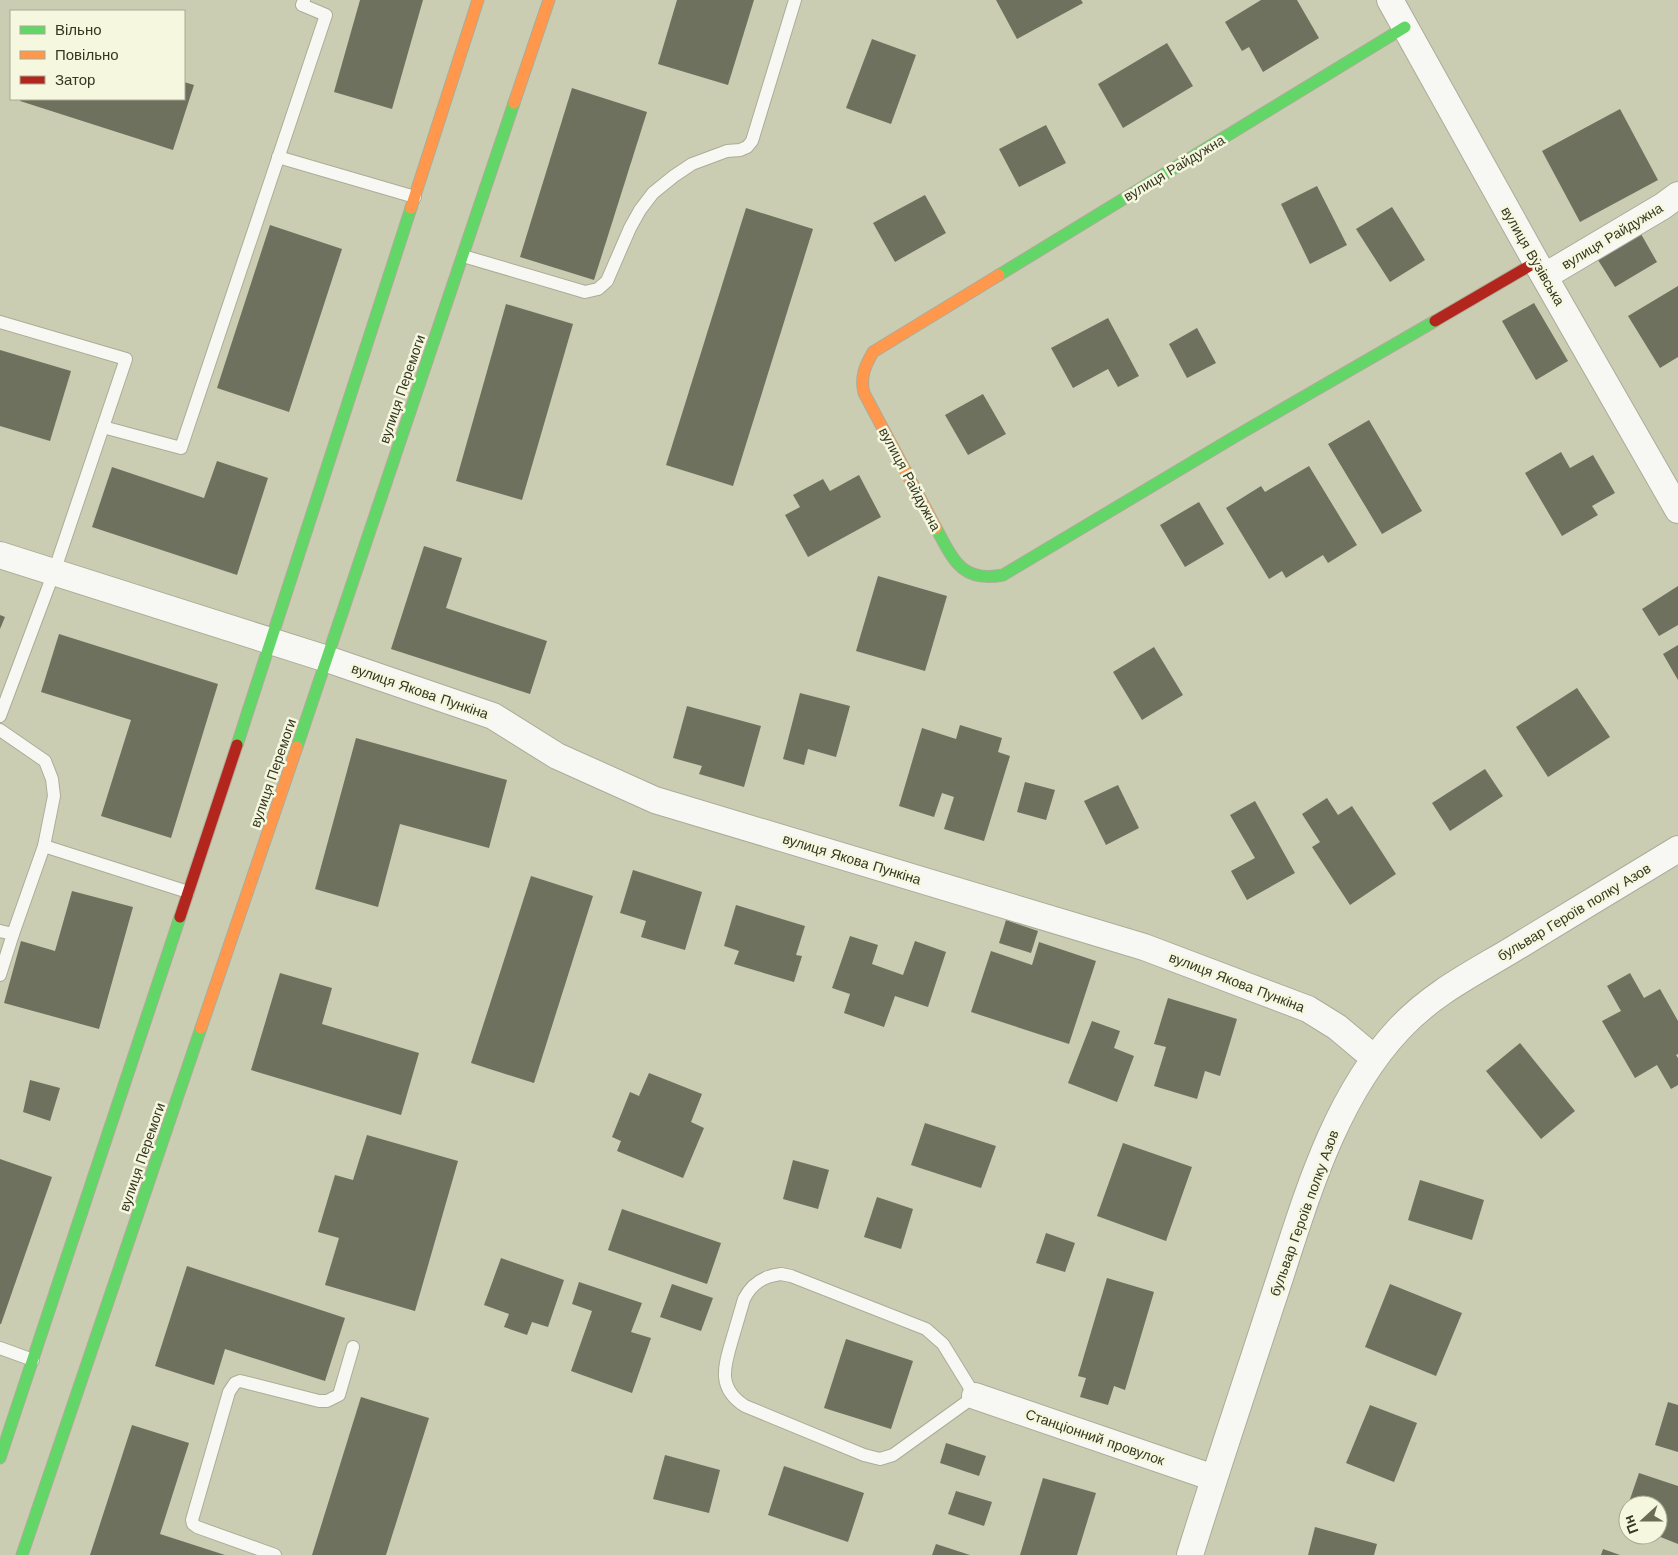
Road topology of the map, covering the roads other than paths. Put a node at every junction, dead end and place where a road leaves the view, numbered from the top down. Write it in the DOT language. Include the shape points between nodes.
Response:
graph roads {
  1 [pos="304,0"];
  2 [pos="478,0"];
  3 [pos="548,0"];
  4 [pos="795,0"];
  5 [pos="1390,0"];
  6 [pos="1405,27"];
  7 [pos="278,157"];
  8 [pos="1678,195"];
  9 [pos="415,197"];
  10 [pos="462,256"];
  11 [pos="1540,269"];
  12 [pos="0,322"];
  13 [pos="103,427"];
  14 [pos="1678,510"];
  15 [pos="0,555"];
  16 [pos="54,572"];
  17 [pos="272,642"];
  18 [pos="328,660"];
  19 [pos="0,716"];
  20 [pos="0,730"];
  21 [pos="44,846"];
  22 [pos="1678,849"];
  23 [pos="188,892"];
  24 [pos="6,932"];
  25 [pos="0,976"];
  26 [pos="1374,1058"];
  27 [pos="354,1347"];
  28 [pos="0,1348"];
  29 [pos="33,1360"];
  30 [pos="975,1396"];
  31 [pos="0,1458"];
  32 [pos="1214,1478"];
  33 [pos="22,1555"];
  34 [pos="275,1555"];
  35 [pos="1190,1555"];
  1 -- 7 [label="lane" via="302,5 326,15"];
  2 -- 9 [label="main road"];
  3 -- 10 [label="main road, вулиця Перемоги"];
  4 -- 10 [label="lane" via="752,140 740,150 726,151 692,164 653,193 630,228 607,281 598,288 586,292"];
  5 -- 6 [label="street, вулиця Вузівська"];
  6 -- 11 [label="street, вулиця Вузівська"];
  6 -- 11 [label="main road, вулиця Райдужна" via="873,352 861,375 864,393 954,561 977,577 1003,575 1245,431"];
  7 -- 9 [label="lane"];
  7 -- 13 [label="lane" via="181,448"];
  8 -- 11 [label="street, вулиця Райдужна" via="1663,206"];
  9 -- 17 [label="main road"];
  10 -- 18 [label="main road, вулиця Перемоги"];
  11 -- 14 [label="street, вулиця Вузівська"];
  12 -- 13 [label="lane" via="126,359"];
  13 -- 16 [label="lane"];
  15 -- 16 [label="street"];
  16 -- 17 [label="street"];
  16 -- 19 [label="lane"];
  17 -- 18 [label="street, вулиця Якова Пункіна"];
  17 -- 23 [label="main road"];
  18 -- 26 [label="street, вулиця Якова Пункіна" via="493,716 557,756 655,800 1144,947 1308,1009 1338,1027"];
  18 -- 33 [label="main road, вулиця Перемоги"];
  20 -- 21 [label="lane" via="45,761 52,779 54,796"];
  21 -- 23 [label="lane"];
  21 -- 24 [label="lane"];
  22 -- 26 [label="street, бульвар Героїв полку Азов" via="1465,976 1401,1027"];
  23 -- 29 [label="main road"];
  24 -- 25 [label="lane"];
  26 -- 32 [label="street, бульвар Героїв полку Азов" via="1334,1129 1306,1200"];
  27 -- 34 [label="lane" via="339,1395 332,1399 319,1401 240,1381 229,1392 193,1524"];
  28 -- 29 [label="lane"];
  29 -- 31 [label="main road"];
  30 -- 30 [label="lane" via="893,1455 880,1459 864,1456 744,1406 726,1385 724,1366 748,1290 763,1278 781,1274 926,1329 943,1344"];
  30 -- 32 [label="street, Станціонний провулок"];
  32 -- 35 [label="street, бульвар Героїв полку Азов"];
}
